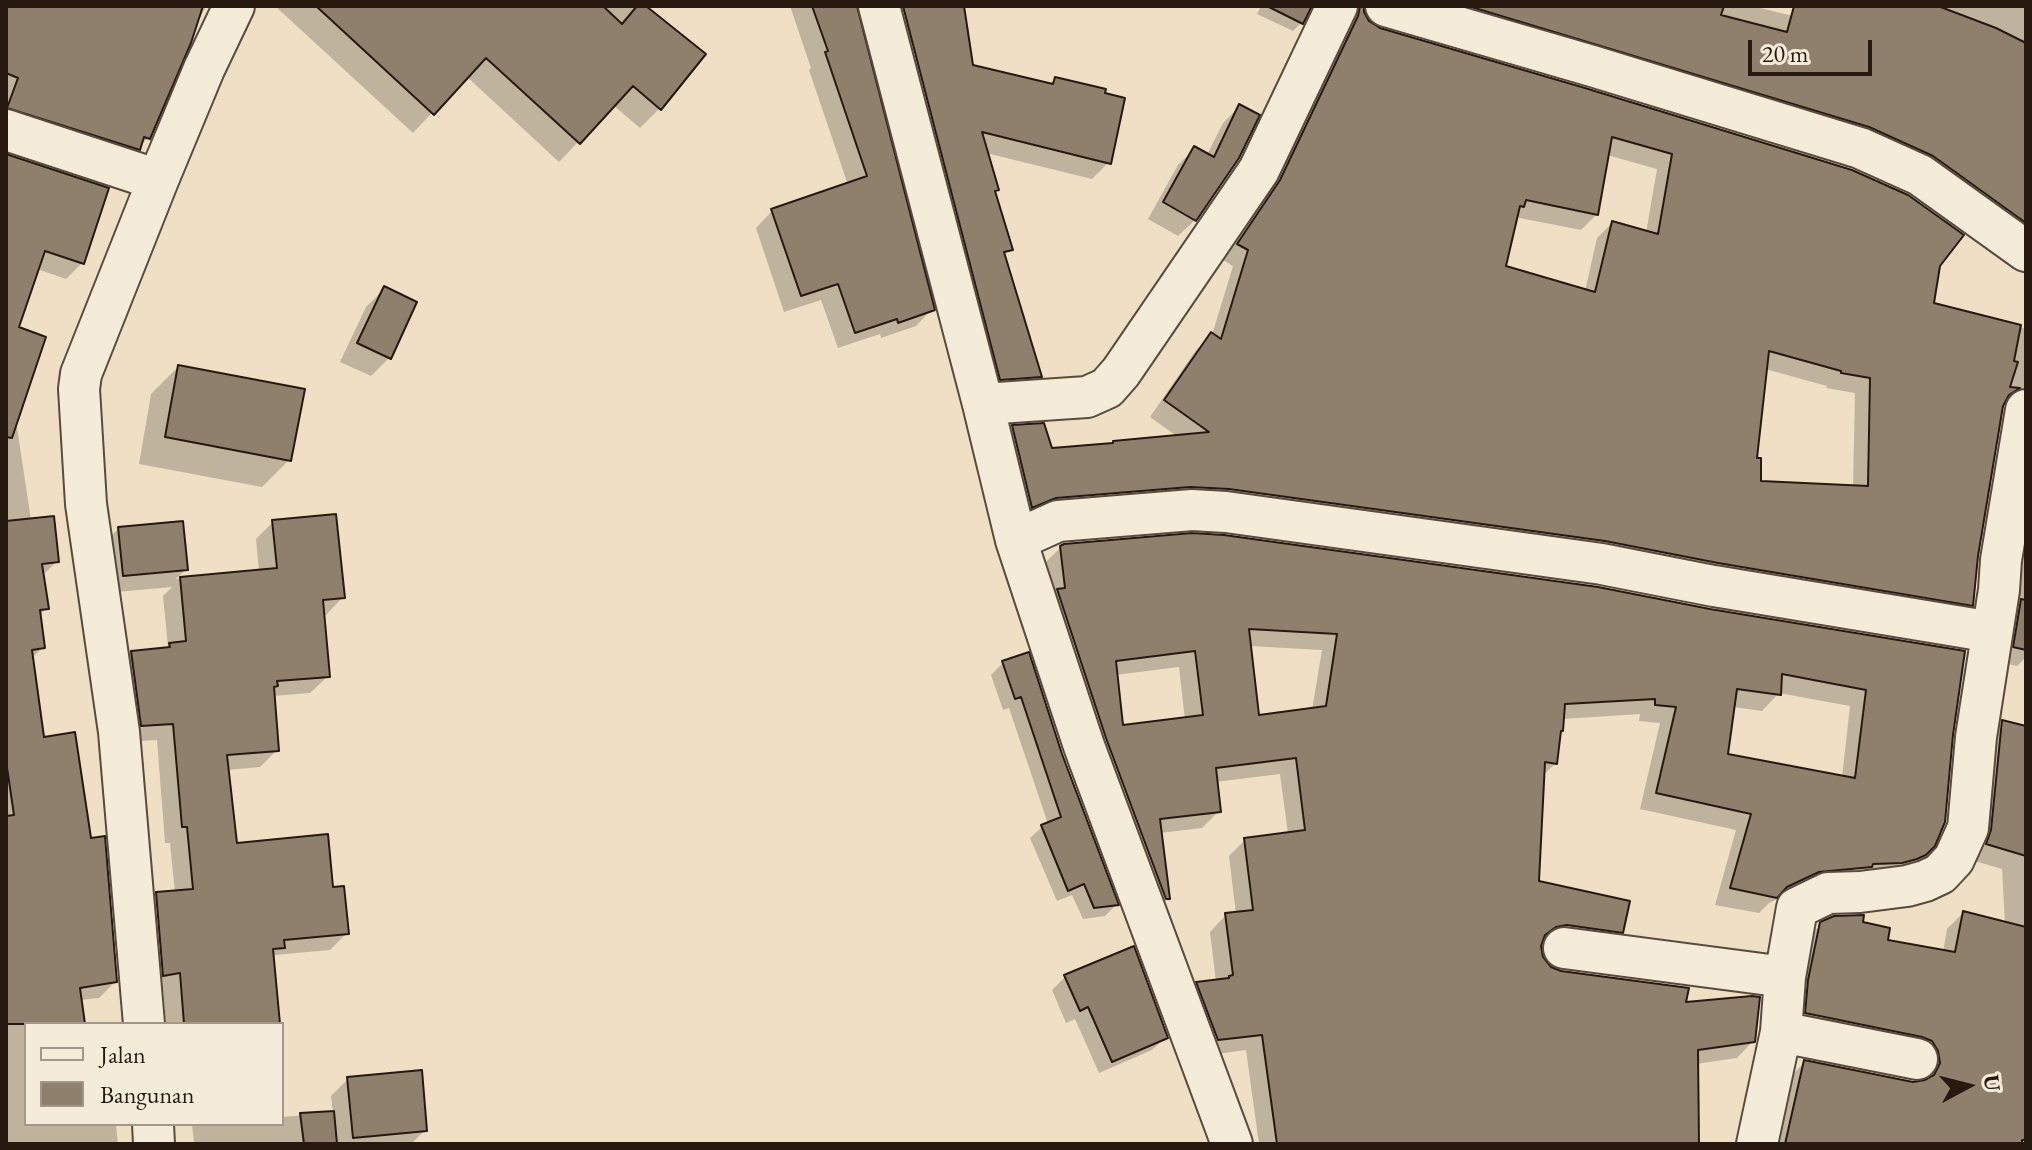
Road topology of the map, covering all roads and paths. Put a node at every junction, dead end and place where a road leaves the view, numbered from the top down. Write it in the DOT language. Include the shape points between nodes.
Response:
graph roads {
  1 [pos="234,6"];
  2 [pos="879,6"];
  3 [pos="1337,6"];
  4 [pos="1386,6"];
  5 [pos="1482,19"];
  6 [pos="6,130"];
  7 [pos="158,180"];
  8 [pos="2026,251"];
  9 [pos="983,404"];
  10 [pos="2026,410"];
  11 [pos="1016,540"];
  12 [pos="2012,591"];
  13 [pos="1992,632"];
  14 [pos="1564,948"];
  15 [pos="1785,977"];
  16 [pos="144,1022"];
  17 [pos="1781,1032"];
  18 [pos="1917,1059"];
  19 [pos="1232,1144"];
  20 [pos="1757,1144"];
  1 -- 7 [label="street"];
  2 -- 9 [label="street"];
  3 -- 9 [label="street" via="1259,170 1107,388 1087,397"];
  4 -- 5 [label="street"];
  5 -- 8 [label="street" via="1860,148 1920,175"];
  6 -- 7 [label="street"];
  7 -- 16 [label="street" via="79,389 86,504 119,732"];
  9 -- 11 [label="street"];
  10 -- 12 [label="street" via="2001,560"];
  11 -- 13 [label="street" via="1058,521 1226,512 1602,564"];
  11 -- 19 [label="street" via="1084,746"];
  12 -- 13 [label="street"];
  13 -- 15 [label="street" via="1968,828 1954,859 1925,881 1828,893 1797,908"];
  14 -- 15 [label="street"];
  15 -- 17 [label="street"];
  17 -- 18 [label="street"];
  17 -- 20 [label="street"];
}
